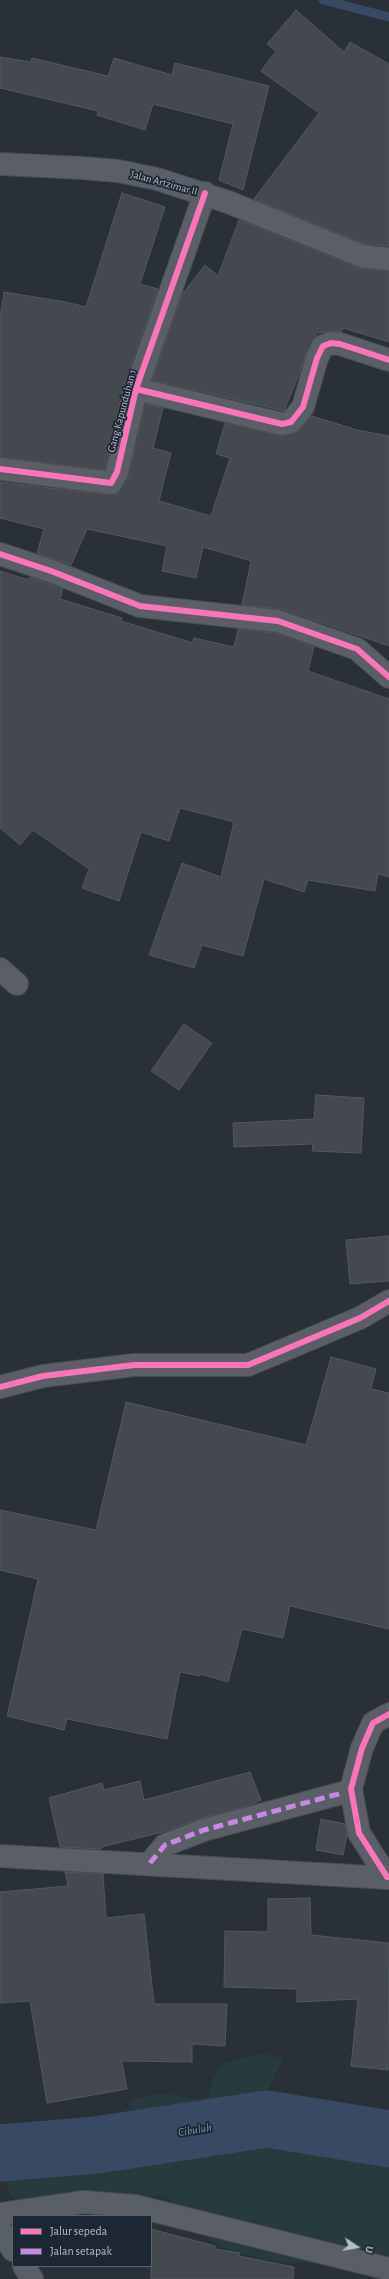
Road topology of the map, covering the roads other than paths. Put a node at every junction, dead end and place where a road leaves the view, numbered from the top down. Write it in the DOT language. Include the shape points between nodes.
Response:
graph roads {
  1 [pos="0,164"];
  2 [pos="205,193"];
  3 [pos="389,259"];
  4 [pos="389,360"];
  5 [pos="136,389"];
  6 [pos="0,468"];
  7 [pos="0,554"];
  8 [pos="389,677"];
  9 [pos="0,969"];
  10 [pos="17,984"];
  11 [pos="389,1301"];
  12 [pos="0,1387"];
  13 [pos="389,1714"];
  14 [pos="342,1793"];
  15 [pos="0,1856"];
  16 [pos="150,1863"];
  17 [pos="388,1877"];
  18 [pos="0,2214"];
  19 [pos="0,2229"];
  20 [pos="12,2248"];
  21 [pos="25,2267"];
  22 [pos="389,2269"];
  23 [pos="32,2279"];
  1 -- 2 [label="street, Jalan Artzimar II" via="118,171"];
  2 -- 3 [label="street, Jalan Artzimar II" via="362,256"];
  2 -- 5 [label="street, Gang Kapunduhan 1"];
  4 -- 5 [label="street" via="340,344 331,343 323,346 303,407 291,422 282,424"];
  5 -- 6 [label="street, Gang Kapunduhan 1" via="117,472 111,483"];
  7 -- 8 [label="street" via="52,571 140,606 278,621 357,649"];
  9 -- 10 [label="street"];
  11 -- 12 [label="street" via="360,1318 248,1365 134,1365 43,1376"];
  13 -- 17 [label="street" via="373,1723 362,1748 351,1788 359,1833"];
  14 -- 16 [label="street" via="204,1830 165,1845"];
  15 -- 16 [label="street"];
  16 -- 17 [label="street"];
  18 -- 22 [label="street" via="84,2202 134,2206"];
  19 -- 20 [label="street"];
  21 -- 23 [label="street"];
}
